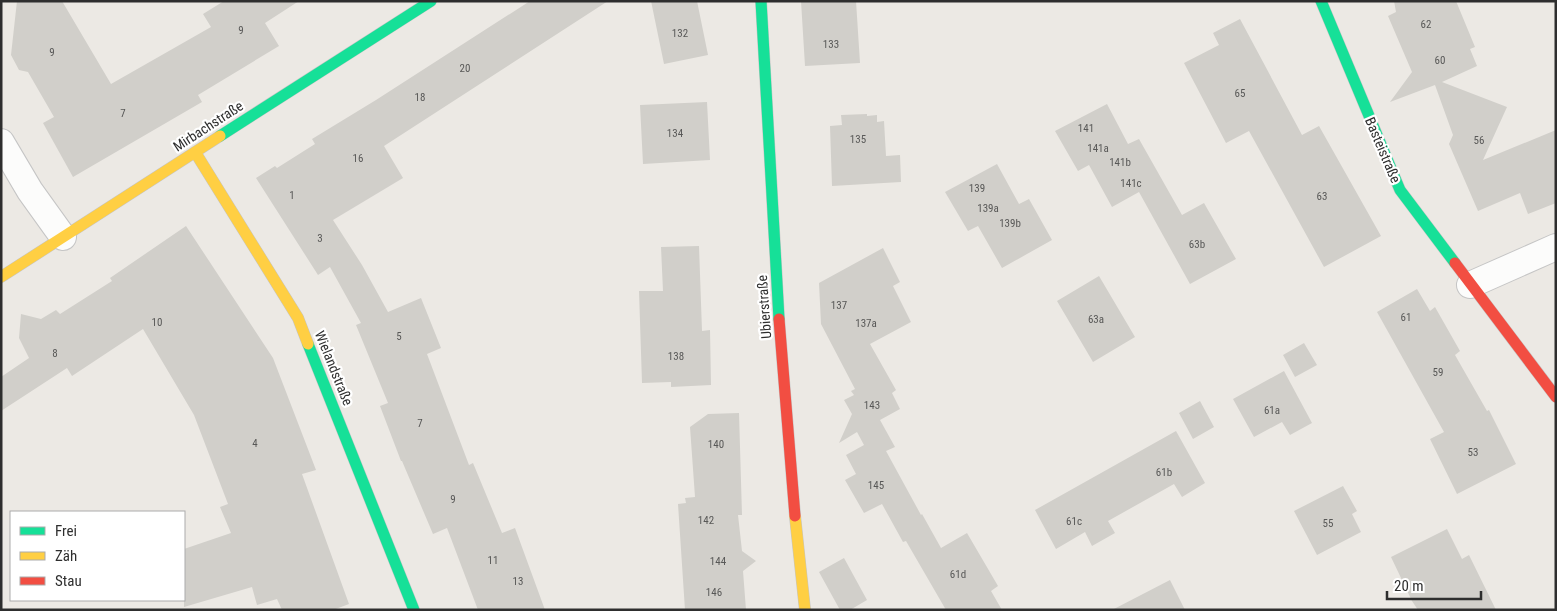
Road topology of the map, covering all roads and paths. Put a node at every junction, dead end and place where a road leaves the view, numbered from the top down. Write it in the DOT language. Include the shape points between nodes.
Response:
graph roads {
  1 [pos="431,1"];
  2 [pos="761,1"];
  3 [pos="1321,1"];
  4 [pos="1,142"];
  5 [pos="195,152"];
  6 [pos="63,237"];
  7 [pos="1556,246"];
  8 [pos="1,277"];
  9 [pos="1470,285"];
  10 [pos="1556,398"];
  11 [pos="414,610"];
  12 [pos="805,610"];
  1 -- 5 [label="street, Mirbachstraße"];
  2 -- 12 [label="street, Ubierstraße" via="793,499"];
  3 -- 9 [label="street, Basteistraße" via="1400,190"];
  4 -- 6 [label="street"];
  5 -- 6 [label="street, Mirbachstraße"];
  5 -- 11 [label="street, Wielandstraße" via="298,318"];
  6 -- 8 [label="street, Mirbachstraße"];
  7 -- 9 [label="street"];
  9 -- 10 [label="street, Basteistraße"];
}
